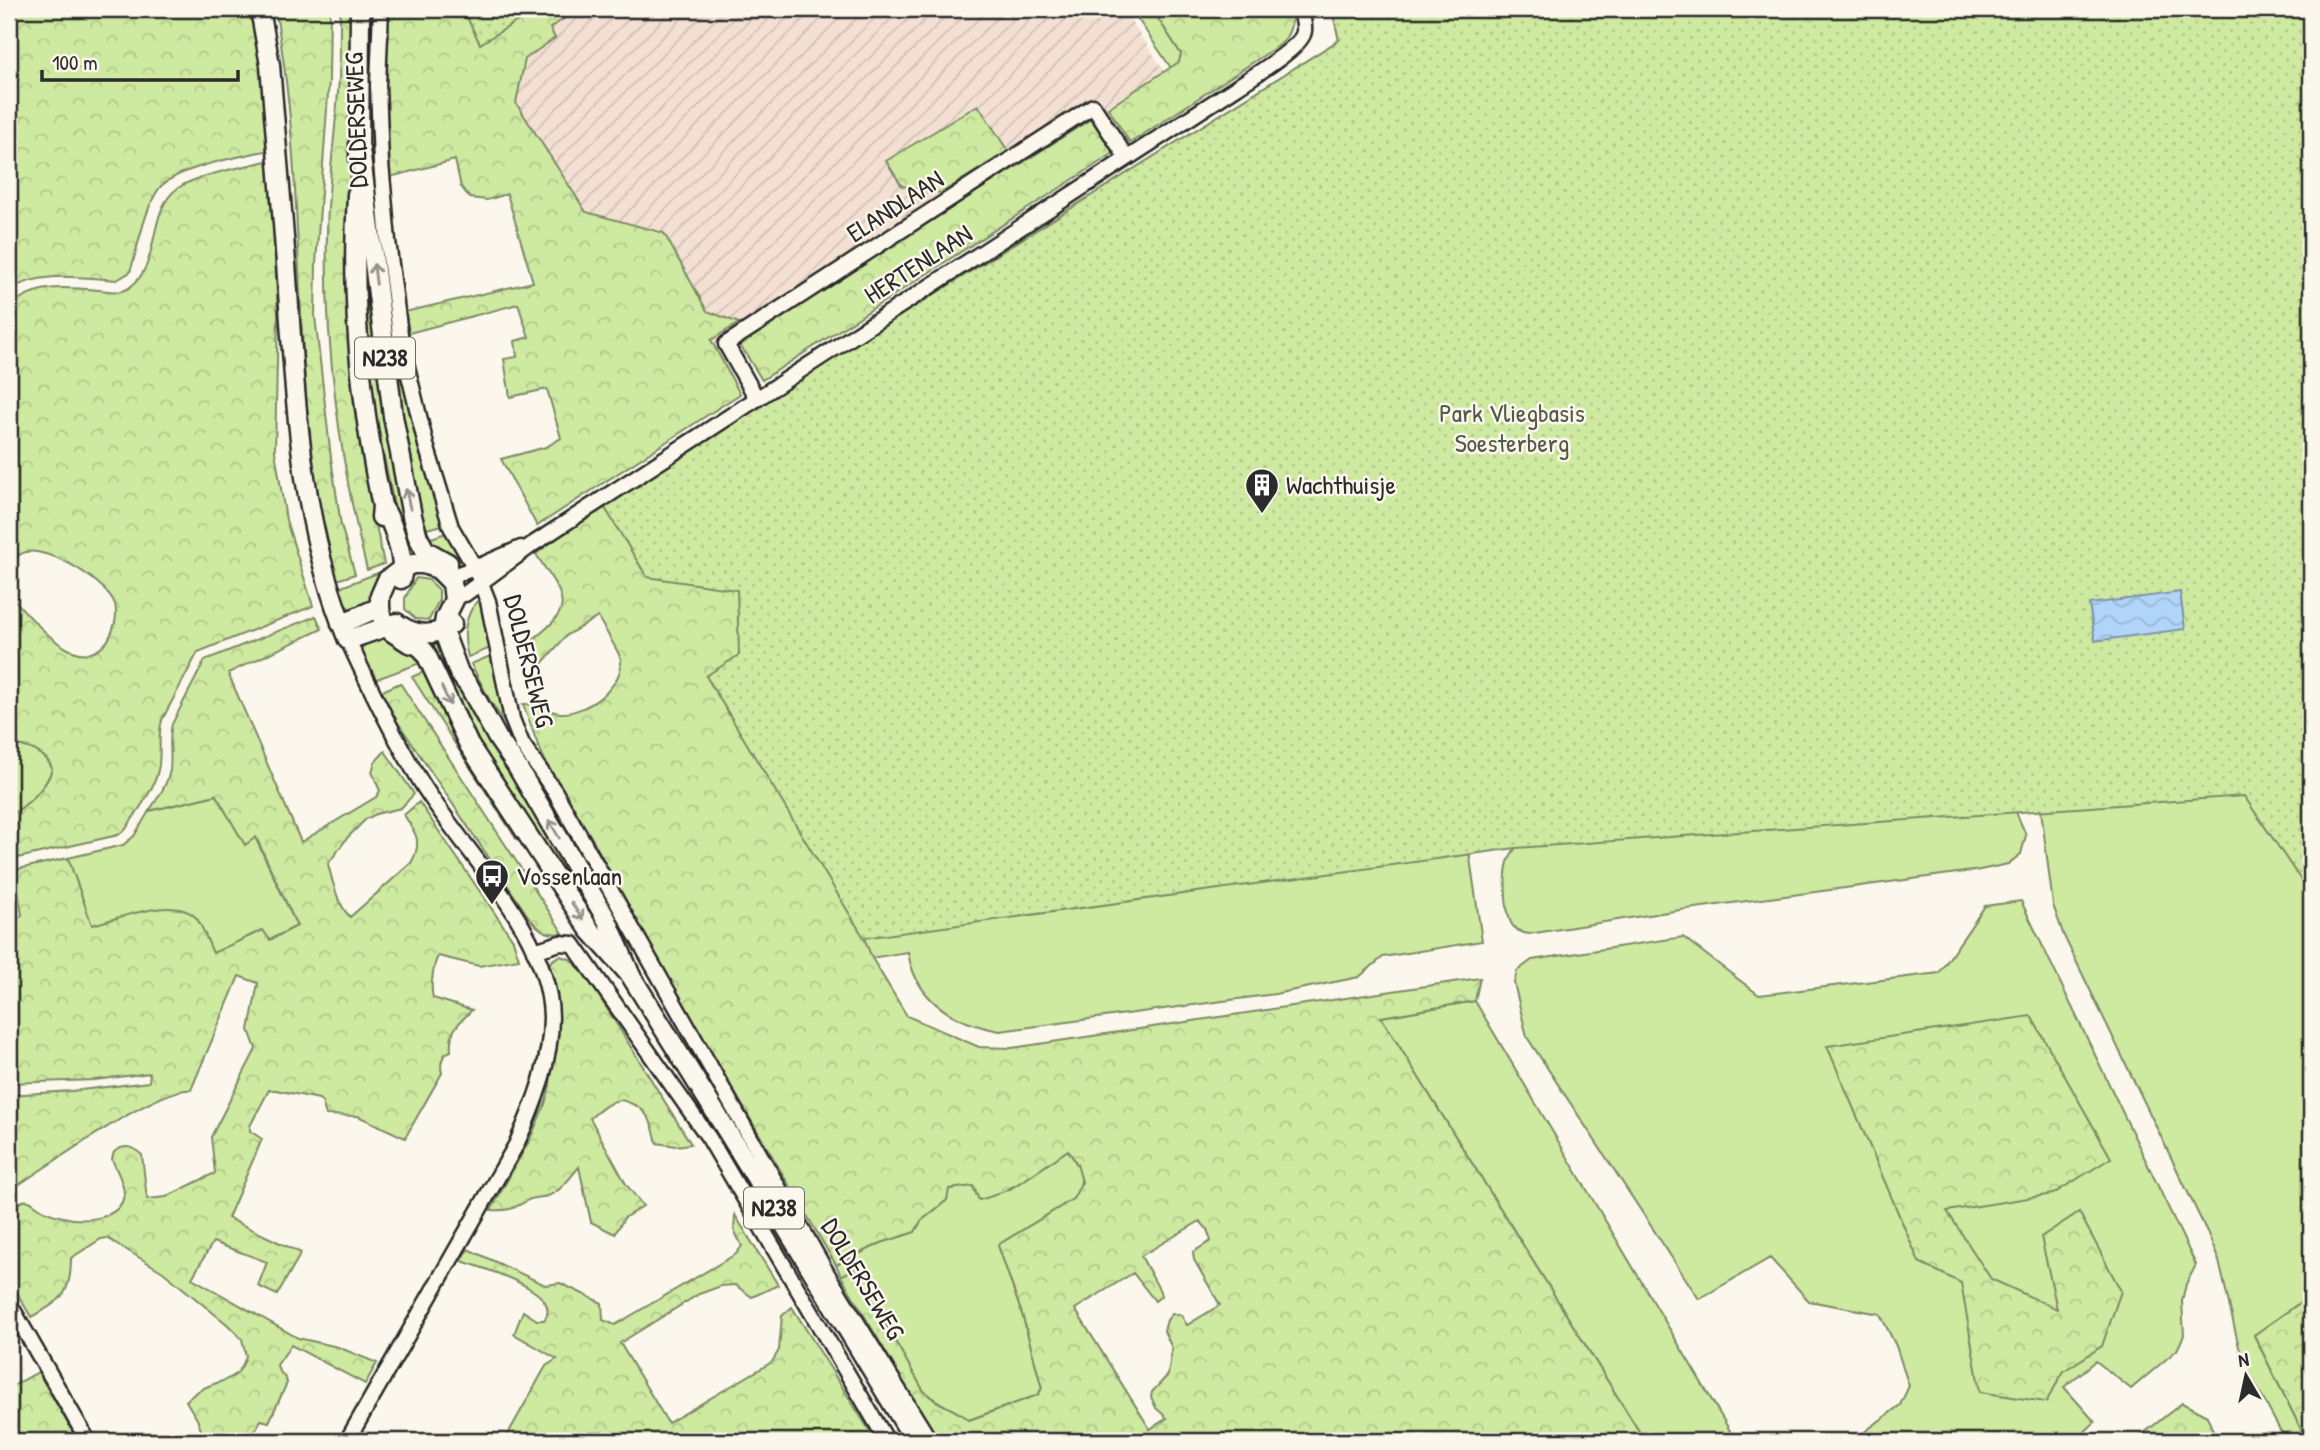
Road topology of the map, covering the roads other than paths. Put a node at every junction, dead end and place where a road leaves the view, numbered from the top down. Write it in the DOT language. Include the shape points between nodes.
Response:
graph roads {
  1 [pos="260,9"];
  2 [pos="360,9"];
  3 [pos="381,9"];
  4 [pos="1300,9"];
  5 [pos="360,149"];
  6 [pos="1126,157"];
  7 [pos="757,399"];
  8 [pos="533,544"];
  9 [pos="398,571"];
  10 [pos="461,573"];
  11 [pos="482,583"];
  12 [pos="465,594"];
  13 [pos="380,607"];
  14 [pos="392,624"];
  15 [pos="447,628"];
  16 [pos="345,632"];
  17 [pos="534,951"];
  18 [pos="631,976"];
  19 [pos="9,1303"];
  20 [pos="88,1441"];
  21 [pos="347,1441"];
  22 [pos="887,1441"];
  23 [pos="915,1441"];
  24 [pos="930,1441"];
  1 -- 16 [label="main road" via="270,65 295,408 308,502 327,588"];
  2 -- 5 [label="main road, N238"];
  3 -- 10 [label="street, DOLDERSEWEG" via="381,163 401,342"];
  4 -- 6 [label="street, HERTENLAAN" via="1304,32 1291,48"];
  5 -- 9 [label="main road, N238" via="355,236 359,357 381,517"];
  10 -- 5 [label="main road, N238, one-way" via="425,550 418,537 393,416"];
  6 -- 7 [label="street, HERTENLAAN"];
  6 -- 7 [label="street, ELANDLAAN" via="1093,106 726,344"];
  7 -- 8 [label="street, HERTENLAAN"];
  8 -- 10 [label="street, HERTENLAAN"];
  8 -- 11 [label="street, HERTENLAAN"];
  9 -- 10 [label="main road" via="413,564"];
  9 -- 13 [label="main road" via="383,587"];
  9 -- 14 [label="main road" via="400,583 391,599"];
  10 -- 11 [label="street, DOLDERSEWEG"];
  10 -- 12 [label="main road"];
  10 -- 15 [label="main road" via="445,618"];
  11 -- 12 [label="street, HERTENLAAN"];
  11 -- 24 [label="street, DOLDERSEWEG" via="512,719 522,744 555,792 829,1277"];
  12 -- 15 [label="main road" via="463,606"];
  13 -- 14 [label="main road, N238"];
  13 -- 16 [label="main road"];
  14 -- 15 [label="main road" via="419,634"];
  14 -- 16 [label="main road"];
  14 -- 18 [label="main road, DOLDERSEWEG / N238, one-way" via="392,632 425,652 469,745 589,929"];
  18 -- 15 [label="main road, DOLDERSEWEG / N238, one-way" via="607,920 469,686"];
  16 -- 17 [label="street" via="421,783 505,899"];
  17 -- 21 [label="street" via="549,996 551,1019 544,1072 532,1109 516,1145"];
  17 -- 22 [label="street" via="573,944 709,1138"];
  18 -- 23 [label="main road, DOLDERSEWEG / N238"];
  19 -- 20 [label="street"];
}
